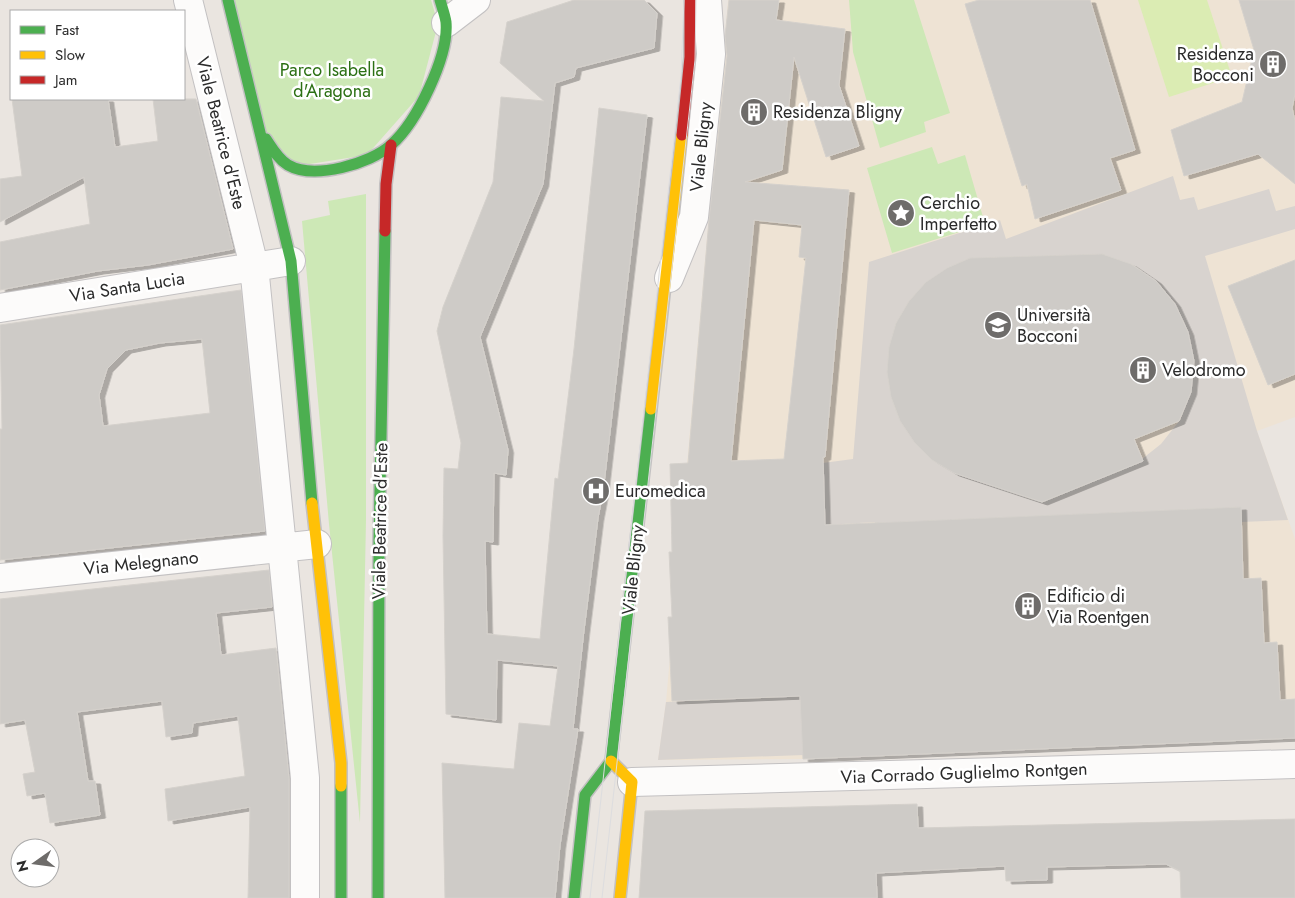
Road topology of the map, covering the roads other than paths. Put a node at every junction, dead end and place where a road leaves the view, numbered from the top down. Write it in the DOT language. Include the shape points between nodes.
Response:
graph roads {
  1 [pos="188,0"];
  2 [pos="228,0"];
  3 [pos="476,0"];
  4 [pos="690,0"];
  5 [pos="707,0"];
  6 [pos="443,12"];
  7 [pos="262,134"];
  8 [pos="391,145"];
  9 [pos="291,261"];
  10 [pos="254,266"];
  11 [pos="665,289"];
  12 [pos="0,308"];
  13 [pos="317,544"];
  14 [pos="281,548"];
  15 [pos="0,578"];
  16 [pos="339,741"];
  17 [pos="302,744"];
  18 [pos="611,761"];
  19 [pos="1295,764"];
  20 [pos="632,782"];
  21 [pos="305,898"];
  22 [pos="340,898"];
  23 [pos="378,898"];
  24 [pos="574,898"];
  25 [pos="620,898"];
  1 -- 10 [label="street, Viale Beatrice d'Este"];
  2 -- 7 [label="main road"];
  3 -- 6 [label="street"];
  4 -- 11 [label="main road, Viale Bligny" via="690,57"];
  5 -- 11 [label="street, Viale Bligny" via="711,54 694,217"];
  6 -- 8 [label="main road" via="440,58 428,90"];
  7 -- 8 [label="main road" via="288,166 306,172 330,170 360,161"];
  7 -- 9 [label="main road"];
  8 -- 23 [label="main road, Viale Beatrice d'Este" via="386,184 379,519"];
  9 -- 10 [label="street"];
  9 -- 13 [label="main road"];
  10 -- 12 [label="street, Via Santa Lucia"];
  10 -- 14 [label="street, Viale Beatrice d'Este"];
  11 -- 18 [label="main road, Viale Bligny"];
  13 -- 14 [label="street"];
  13 -- 16 [label="main road"];
  14 -- 15 [label="street, Via Melegnano"];
  14 -- 17 [label="street, Viale Beatrice d'Este"];
  16 -- 17 [label="street"];
  16 -- 22 [label="main road"];
  17 -- 21 [label="street, Viale Beatrice d'Este" via="306,778"];
  18 -- 20 [label="main road"];
  18 -- 24 [label="main road" via="585,795"];
  19 -- 20 [label="street, Via Corrado Guglielmo Rontgen"];
  20 -- 25 [label="main road"];
}
